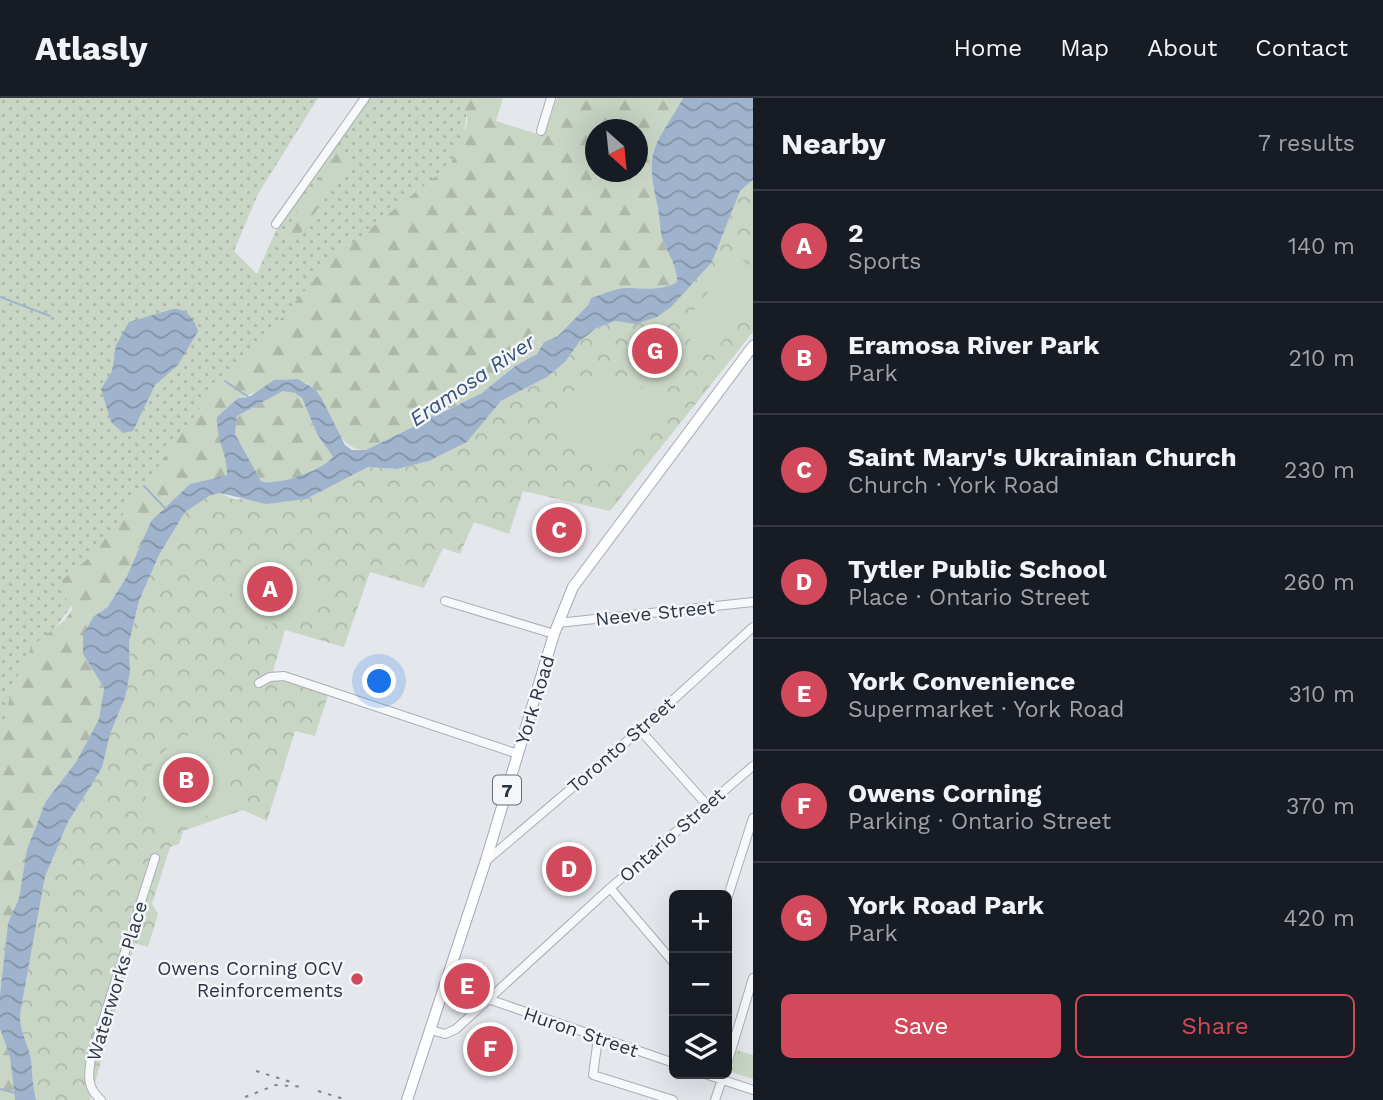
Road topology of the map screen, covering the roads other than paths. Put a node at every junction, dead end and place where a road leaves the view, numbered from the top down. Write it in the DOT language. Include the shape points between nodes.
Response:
graph roads {
  1 [pos="365,98"];
  2 [pos="551,98"];
  3 [pos="541,131"];
  4 [pos="276,224"];
  5 [pos="753,346"];
  6 [pos="445,601"];
  7 [pos="753,602"];
  8 [pos="753,627"];
  9 [pos="556,629"];
  10 [pos="259,683"];
  11 [pos="640,730"];
  12 [pos="518,754"];
  13 [pos="753,766"];
  14 [pos="707,805"];
  15 [pos="753,818"];
  16 [pos="155,858"];
  17 [pos="486,860"];
  18 [pos="610,888"];
  19 [pos="730,890"];
  20 [pos="669,956"];
  21 [pos="753,978"];
  22 [pos="488,999"];
  23 [pos="431,1030"];
  24 [pos="598,1038"];
  25 [pos="732,1047"];
  26 [pos="669,1061"];
  27 [pos="722,1079"];
  28 [pos="728,1079"];
  29 [pos="753,1090"];
  30 [pos="642,1095"];
  31 [pos="101,1100"];
  32 [pos="407,1100"];
  33 [pos="673,1100"];
  34 [pos="715,1100"];
  1 -- 4 [label="street"];
  2 -- 3 [label="street"];
  5 -- 9 [label="main road, York Road / 7" via="594,556 573,587"];
  6 -- 9 [label="street"];
  7 -- 9 [label="street, Neeve Street"];
  8 -- 11 [label="street, Toronto Street"];
  9 -- 12 [label="main road, York Road / 7"];
  10 -- 12 [label="street" via="284,676"];
  11 -- 14 [label="street"];
  11 -- 17 [label="street, Toronto Street"];
  12 -- 17 [label="main road, York Road / 7"];
  13 -- 14 [label="street, Ontario Street"];
  14 -- 18 [label="street, Ontario Street"];
  15 -- 19 [label="street"];
  16 -- 31 [label="street, Waterworks Place" via="91,1058 90,1090"];
  17 -- 23 [label="main road, York Road / 7"];
  18 -- 20 [label="street"];
  18 -- 22 [label="street, Ontario Street"];
  21 -- 25 [label="street"];
  22 -- 23 [label="street, Ontario Street" via="452,1032"];
  22 -- 24 [label="street, Huron Street"];
  23 -- 32 [label="main road, York Road / 7"];
  24 -- 26 [label="street, Huron Street"];
  24 -- 30 [label="street" via="593,1075"];
  27 -- 34 [label="street"];
  28 -- 29 [label="street"];
  30 -- 33 [label="street"];
}
